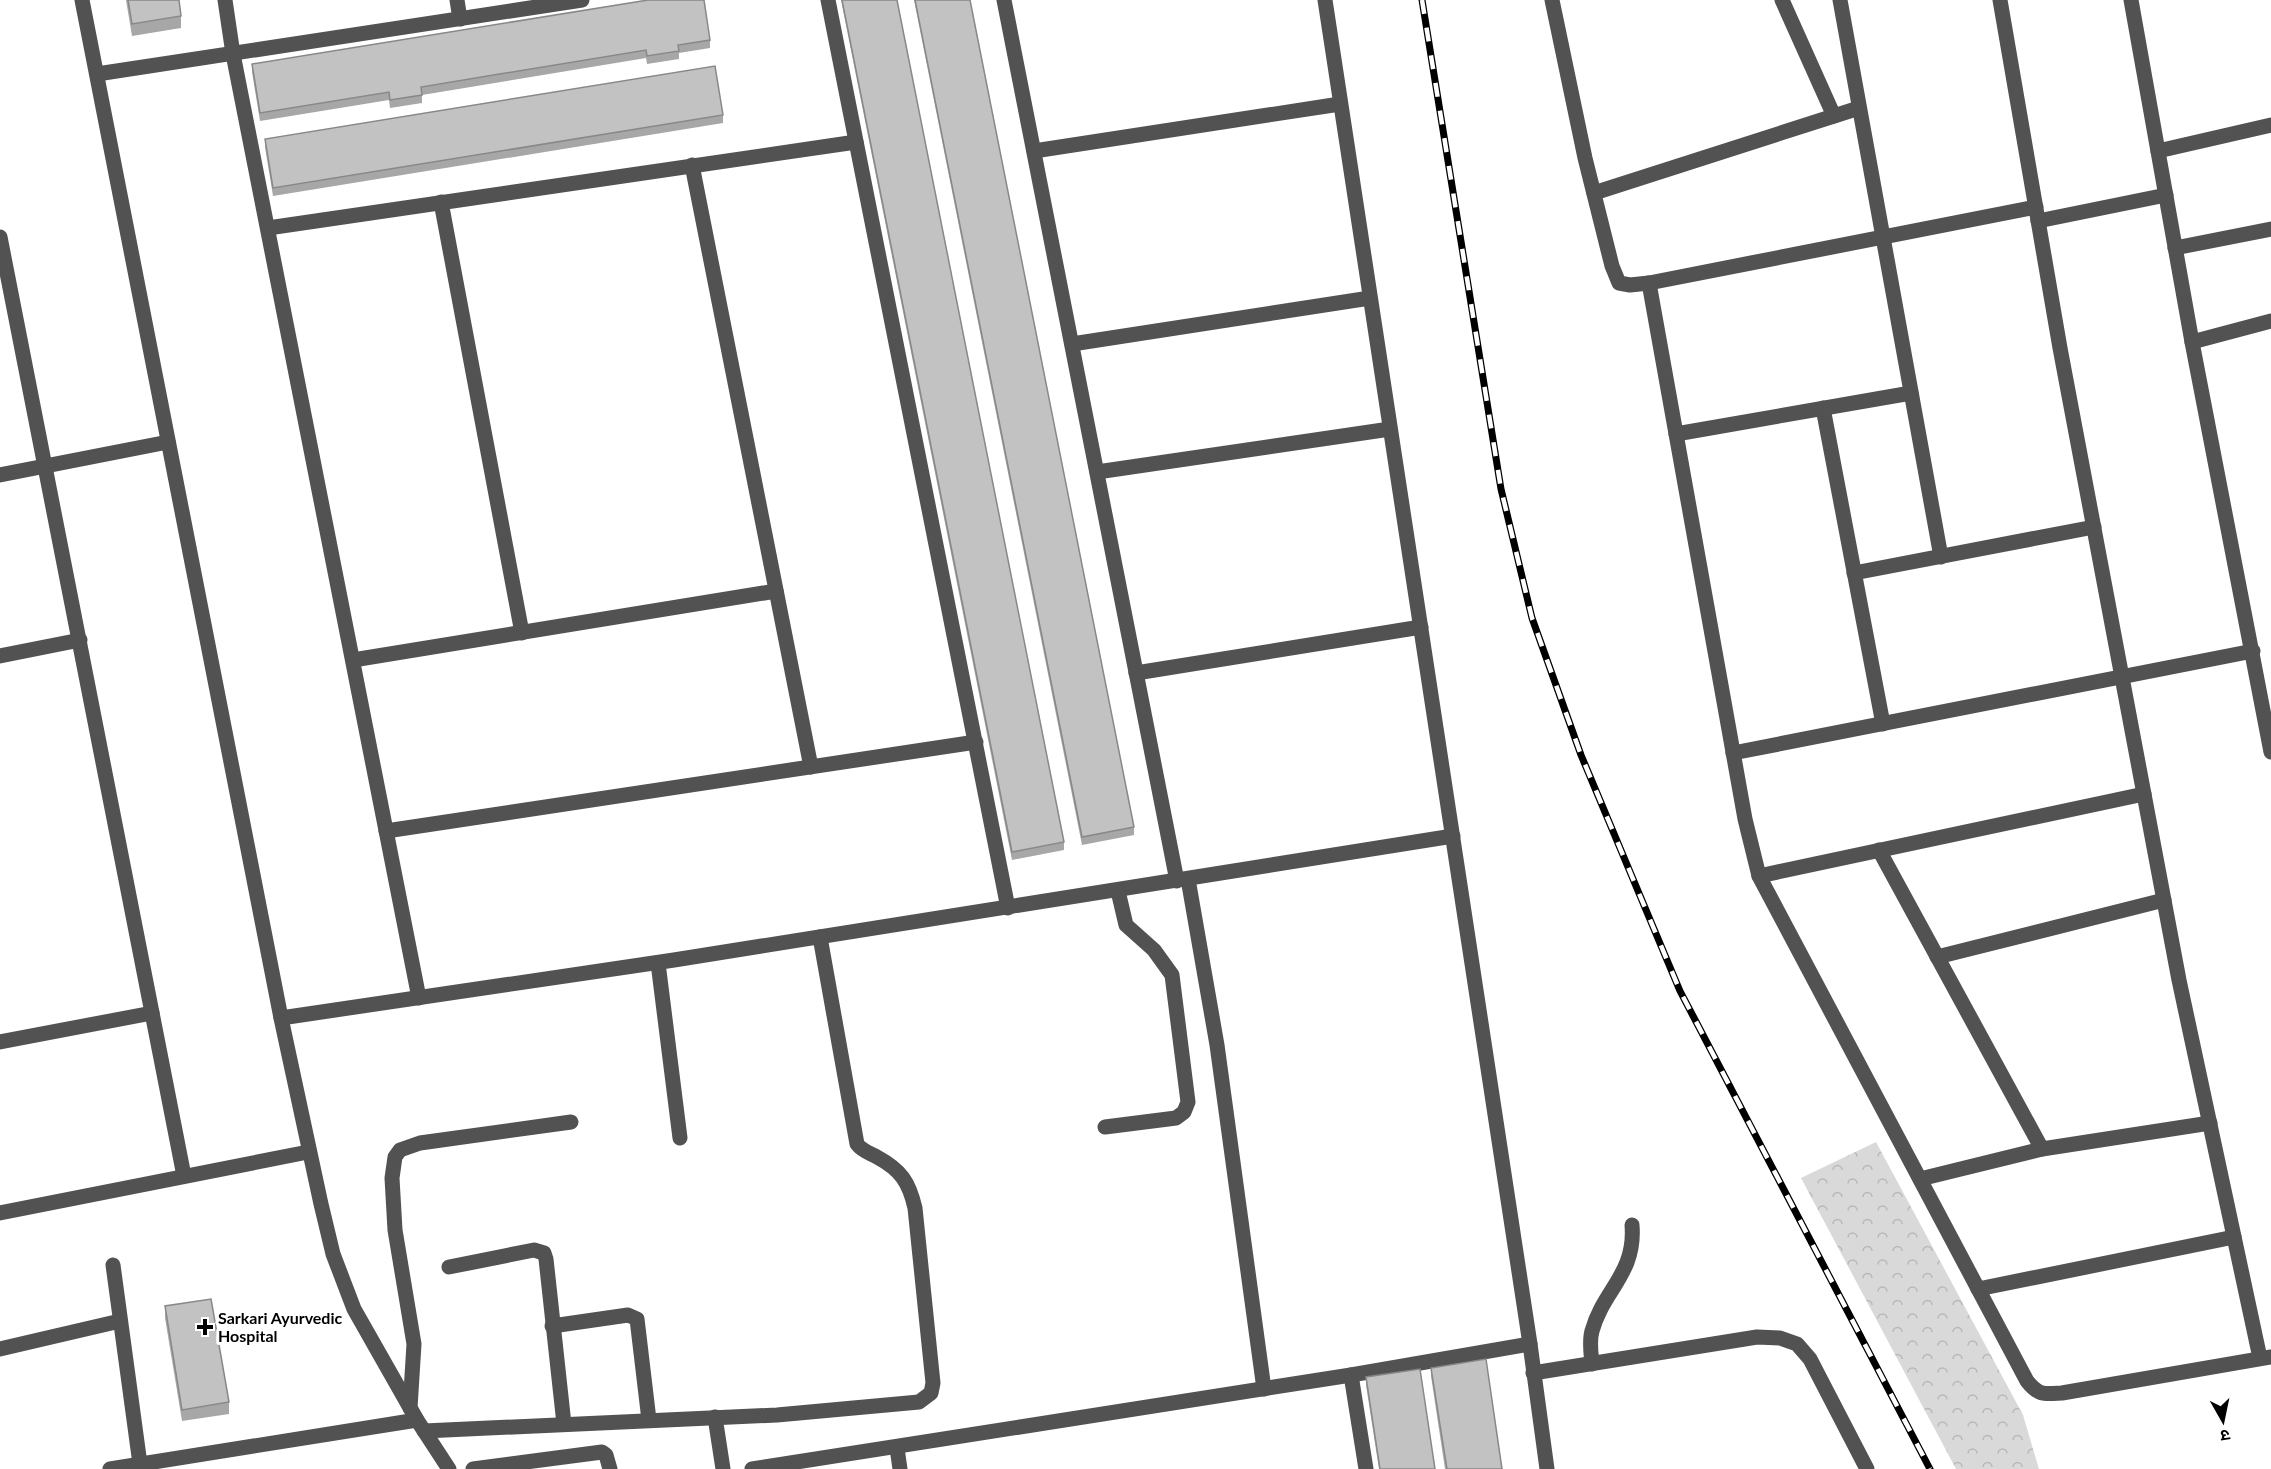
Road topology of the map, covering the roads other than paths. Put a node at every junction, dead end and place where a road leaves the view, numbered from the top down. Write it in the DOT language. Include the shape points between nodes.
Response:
graph roads {
  1 [pos="82,0"];
  2 [pos="225,0"];
  3 [pos="457,0"];
  4 [pos="582,0"];
  5 [pos="828,0"];
  6 [pos="1004,0"];
  7 [pos="1324,0"];
  8 [pos="1552,0"];
  9 [pos="1782,0"];
  10 [pos="1840,0"];
  11 [pos="2000,0"];
  12 [pos="2131,0"];
  13 [pos="460,19"];
  14 [pos="233,54"];
  15 [pos="97,74"];
  16 [pos="1340,104"];
  17 [pos="1859,108"];
  18 [pos="1834,116"];
  19 [pos="2271,125"];
  20 [pos="856,142"];
  21 [pos="1034,151"];
  22 [pos="2158,151"];
  23 [pos="692,165"];
  24 [pos="1594,193"];
  25 [pos="2166,195"];
  26 [pos="441,202"];
  27 [pos="2037,214"];
  28 [pos="268,228"];
  29 [pos="2271,229"];
  30 [pos="0,237"];
  31 [pos="1883,237"];
  32 [pos="2175,248"];
  33 [pos="1649,283"];
  34 [pos="1370,298"];
  35 [pos="2271,321"];
  36 [pos="2192,342"];
  37 [pos="1072,344"];
  38 [pos="1911,393"];
  39 [pos="1823,408"];
  40 [pos="1390,429"];
  41 [pos="1676,434"];
  42 [pos="168,442"];
  43 [pos="46,466"];
  44 [pos="1097,472"];
  45 [pos="0,475"];
  46 [pos="2094,527"];
  47 [pos="1941,556"];
  48 [pos="1854,573"];
  49 [pos="776,591"];
  50 [pos="1420,627"];
  51 [pos="522,633"];
  52 [pos="80,640"];
  53 [pos="2253,651"];
  54 [pos="0,656"];
  55 [pos="352,660"];
  56 [pos="1136,673"];
  57 [pos="2122,677"];
  58 [pos="1883,724"];
  59 [pos="976,742"];
  60 [pos="2271,752"];
  61 [pos="1733,753"];
  62 [pos="811,767"];
  63 [pos="2144,794"];
  64 [pos="386,831"];
  65 [pos="1453,836"];
  66 [pos="1879,850"];
  67 [pos="1759,876"];
  68 [pos="1182,880"];
  69 [pos="1118,891"];
  70 [pos="2164,900"];
  71 [pos="1008,908"];
  72 [pos="820,937"];
  73 [pos="1937,957"];
  74 [pos="658,963"];
  75 [pos="419,998"];
  76 [pos="152,1013"];
  77 [pos="280,1018"];
  78 [pos="0,1042"];
  79 [pos="571,1122"];
  80 [pos="2210,1123"];
  81 [pos="1105,1127"];
  82 [pos="680,1138"];
  83 [pos="2042,1149"];
  84 [pos="308,1152"];
  85 [pos="183,1176"];
  86 [pos="1920,1179"];
  87 [pos="0,1213"];
  88 [pos="1632,1225"];
  89 [pos="2234,1237"];
  90 [pos="113,1265"];
  91 [pos="449,1267"];
  92 [pos="1978,1289"];
  93 [pos="120,1321"];
  94 [pos="552,1326"];
  95 [pos="1530,1344"];
  96 [pos="0,1349"];
  97 [pos="2265,1357"];
  98 [pos="1592,1364"];
  99 [pos="1533,1373"];
  100 [pos="1352,1375"];
  101 [pos="1264,1389"];
  102 [pos="715,1417"];
  103 [pos="417,1420"];
  104 [pos="649,1420"];
  105 [pos="564,1424"];
  106 [pos="897,1448"];
  107 [pos="178,1463"];
  108 [pos="140,1464"];
  109 [pos="110,1469"];
  110 [pos="449,1469"];
  111 [pos="473,1469"];
  112 [pos="610,1469"];
  113 [pos="723,1469"];
  114 [pos="752,1469"];
  115 [pos="900,1469"];
  116 [pos="1366,1469"];
  117 [pos="1547,1469"];
  118 [pos="1867,1469"];
  1 -- 15 [label="street"];
  2 -- 14 [label="street"];
  3 -- 13 [label="street"];
  4 -- 13 [label="street"];
  5 -- 20 [label="street"];
  6 -- 21 [label="street"];
  7 -- 16 [label="street"];
  8 -- 24 [label="street"];
  9 -- 18 [label="street"];
  10 -- 17 [label="street"];
  11 -- 27 [label="street"];
  12 -- 22 [label="street"];
  13 -- 14 [label="street"];
  14 -- 15 [label="street"];
  14 -- 28 [label="street"];
  15 -- 42 [label="street"];
  16 -- 21 [label="street"];
  16 -- 34 [label="street"];
  17 -- 18 [label="street"];
  17 -- 31 [label="street"];
  18 -- 24 [label="street"];
  19 -- 22 [label="street"];
  20 -- 23 [label="street"];
  20 -- 59 [label="street"];
  21 -- 37 [label="street"];
  22 -- 25 [label="street"];
  23 -- 26 [label="street"];
  23 -- 49 [label="street"];
  24 -- 33 [label="street" via="1615,277 1619,283 1630,285"];
  25 -- 27 [label="street"];
  25 -- 32 [label="street"];
  26 -- 28 [label="street"];
  26 -- 51 [label="street"];
  27 -- 31 [label="street"];
  27 -- 46 [label="street"];
  28 -- 55 [label="street"];
  29 -- 32 [label="street"];
  30 -- 43 [label="street"];
  31 -- 33 [label="street"];
  31 -- 38 [label="street"];
  32 -- 36 [label="street"];
  33 -- 41 [label="street"];
  34 -- 37 [label="street"];
  34 -- 40 [label="street"];
  35 -- 36 [label="street"];
  36 -- 53 [label="street"];
  37 -- 44 [label="street"];
  38 -- 39 [label="street"];
  38 -- 47 [label="street"];
  39 -- 41 [label="street"];
  39 -- 48 [label="street"];
  40 -- 44 [label="street"];
  40 -- 50 [label="street"];
  41 -- 61 [label="street"];
  42 -- 43 [label="street"];
  42 -- 77 [label="street"];
  43 -- 45 [label="street"];
  43 -- 52 [label="street"];
  44 -- 56 [label="street"];
  46 -- 47 [label="street"];
  46 -- 57 [label="street"];
  47 -- 48 [label="street"];
  48 -- 58 [label="street"];
  49 -- 51 [label="street"];
  49 -- 62 [label="street"];
  50 -- 56 [label="street"];
  50 -- 65 [label="street"];
  51 -- 55 [label="street"];
  52 -- 54 [label="street"];
  52 -- 76 [label="street"];
  53 -- 57 [label="street"];
  53 -- 60 [label="street"];
  55 -- 64 [label="street"];
  56 -- 68 [label="street"];
  57 -- 58 [label="street"];
  57 -- 63 [label="street"];
  58 -- 61 [label="street"];
  59 -- 62 [label="street"];
  59 -- 71 [label="street"];
  61 -- 67 [label="street"];
  62 -- 64 [label="street"];
  63 -- 66 [label="street"];
  63 -- 70 [label="street"];
  64 -- 75 [label="street"];
  65 -- 68 [label="street"];
  65 -- 95 [label="street"];
  66 -- 67 [label="street"];
  66 -- 73 [label="street"];
  67 -- 86 [label="street"];
  68 -- 69 [label="street"];
  68 -- 101 [label="street" via="1217,1045"];
  69 -- 71 [label="street"];
  69 -- 81 [label="street" via="1126,925 1154,950 1172,975 1188,1102 1176,1118"];
  70 -- 73 [label="street"];
  70 -- 80 [label="street"];
  71 -- 72 [label="street"];
  72 -- 74 [label="street"];
  72 -- 102 [label="street" via="857,1144 899,1172 912,1193 931,1393 919,1402"];
  73 -- 83 [label="street"];
  74 -- 75 [label="street"];
  74 -- 82 [label="street"];
  75 -- 77 [label="street"];
  76 -- 78 [label="street"];
  76 -- 85 [label="street"];
  77 -- 84 [label="street"];
  79 -- 103 [label="street" via="420,1143 400,1150 395,1157 395,1230 414,1344"];
  80 -- 83 [label="street"];
  80 -- 89 [label="street"];
  83 -- 86 [label="street"];
  84 -- 85 [label="street"];
  84 -- 103 [label="street" via="343,1283"];
  85 -- 87 [label="street"];
  86 -- 92 [label="street"];
  88 -- 98 [label="street" via="1632,1246 1624,1272 1591,1332"];
  89 -- 92 [label="street"];
  89 -- 97 [label="street"];
  90 -- 93 [label="street"];
  91 -- 94 [label="street" via="544,1253"];
  92 -- 97 [label="street" via="2027,1382 2042,1394"];
  93 -- 96 [label="street"];
  93 -- 108 [label="street"];
  94 -- 104 [label="street" via="628,1315 637,1319"];
  94 -- 105 [label="street"];
  95 -- 99 [label="street"];
  95 -- 100 [label="street"];
  98 -- 99 [label="street"];
  98 -- 118 [label="street" via="1757,1337 1797,1344 1810,1359"];
  99 -- 117 [label="street"];
  100 -- 101 [label="street"];
  100 -- 116 [label="street"];
  101 -- 106 [label="street"];
  102 -- 104 [label="street"];
  102 -- 113 [label="street"];
  103 -- 105 [label="street"];
  103 -- 107 [label="street"];
  103 -- 110 [label="street"];
  104 -- 105 [label="street"];
  106 -- 114 [label="street"];
  106 -- 115 [label="street"];
  107 -- 108 [label="street"];
  108 -- 109 [label="street"];
  111 -- 112 [label="street" via="602,1452"];
}
